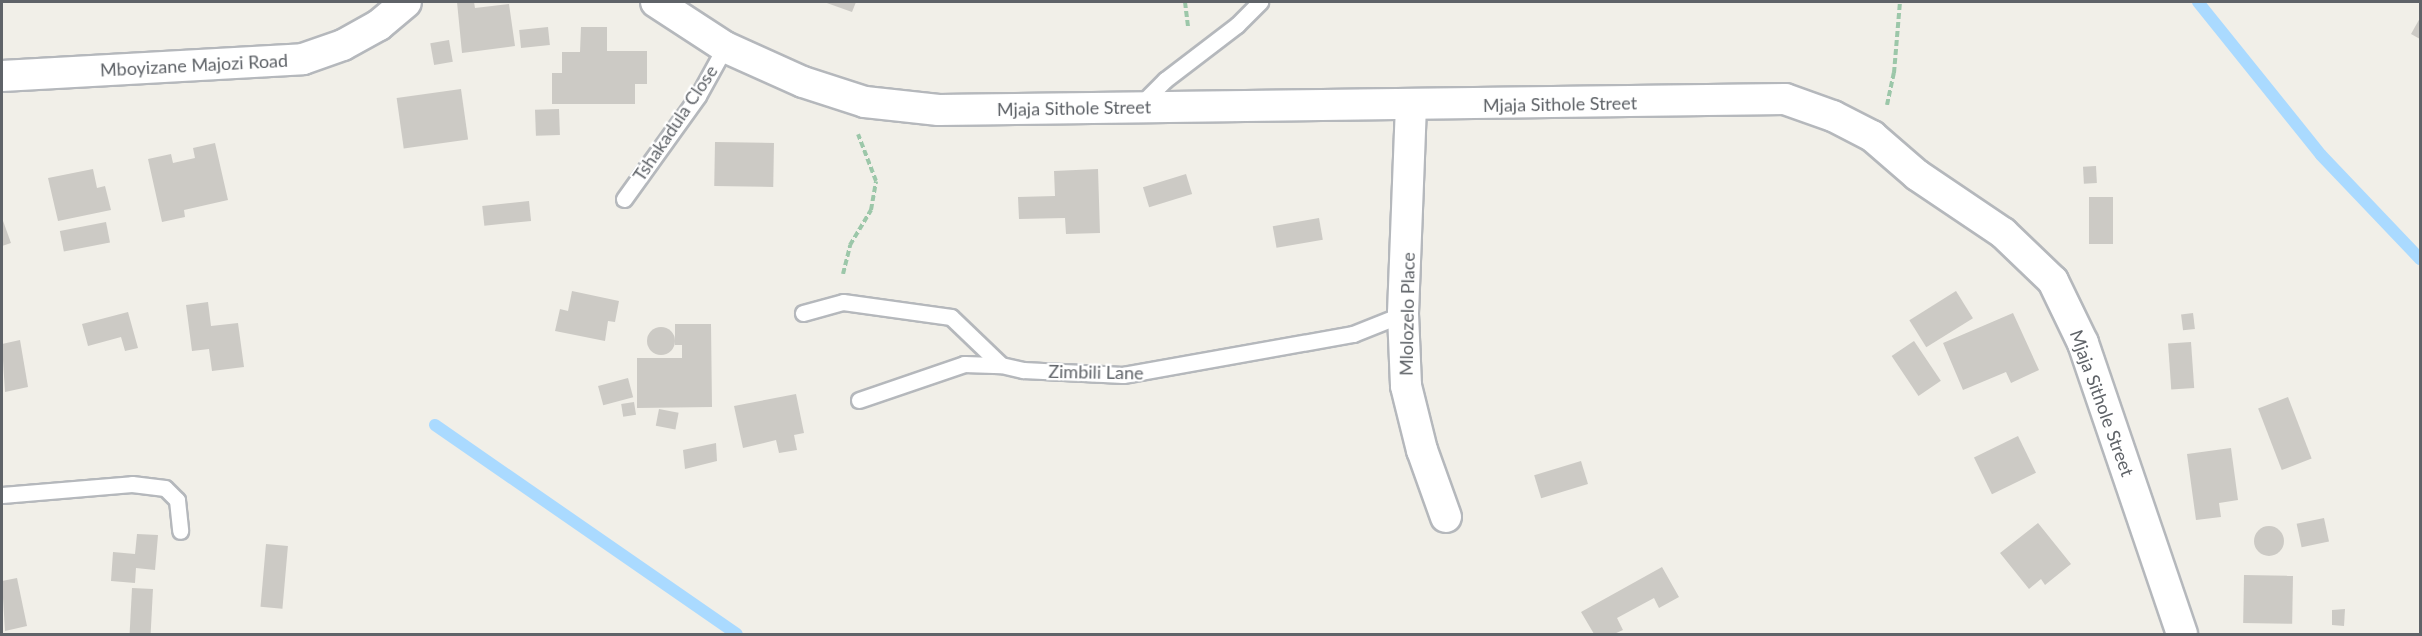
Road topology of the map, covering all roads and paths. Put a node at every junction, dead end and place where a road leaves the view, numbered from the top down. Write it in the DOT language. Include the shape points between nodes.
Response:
graph roads {
  1 [pos="406,2"];
  2 [pos="656,2"];
  3 [pos="1260,2"];
  4 [pos="1900,2"];
  5 [pos="725,47"];
  6 [pos="2,76"];
  7 [pos="865,102"];
  8 [pos="1411,105"];
  9 [pos="1139,106"];
  10 [pos="1872,136"];
  11 [pos="624,199"];
  12 [pos="864,305"];
  13 [pos="803,314"];
  14 [pos="1403,314"];
  15 [pos="1001,365"];
  16 [pos="859,400"];
  17 [pos="2,495"];
  18 [pos="1446,517"];
  19 [pos="180,531"];
  20 [pos="2182,634"];
  1 -- 6 [label="street, Mboyizane Majozi Road" via="379,25 343,45 303,59"];
  2 -- 5 [label="street, Mjaja Sithole Street"];
  3 -- 9 [label="lane"];
  4 -- 10 [label="path" via="1894,73 1887,104"];
  5 -- 7 [label="street, Mjaja Sithole Street" via="803,82"];
  5 -- 11 [label="lane, Tshakadula Close" via="698,96"];
  7 -- 9 [label="street, Mjaja Sithole Street" via="939,110"];
  7 -- 12 [label="path" via="858,139 876,181 872,210 849,245 843,275"];
  8 -- 9 [label="street, Mjaja Sithole Street"];
  8 -- 10 [label="street, Mjaja Sithole Street" via="1785,99 1833,116"];
  8 -- 14 [label="street, Mlolozelo Place"];
  10 -- 20 [label="street, Mjaja Sithole Street" via="1917,175 2003,233 2053,281 2083,343"];
  12 -- 13 [label="lane" via="843,302"];
  12 -- 15 [label="lane" via="951,317"];
  14 -- 15 [label="lane, Zimbili Lane" via="1353,334 1159,372 1123,375 1023,370"];
  14 -- 18 [label="street, Mlolozelo Place" via="1406,386 1422,450"];
  15 -- 16 [label="lane, Zimbili Lane" via="964,364"];
  17 -- 19 [label="lane" via="132,484 165,488 177,500"];
}
